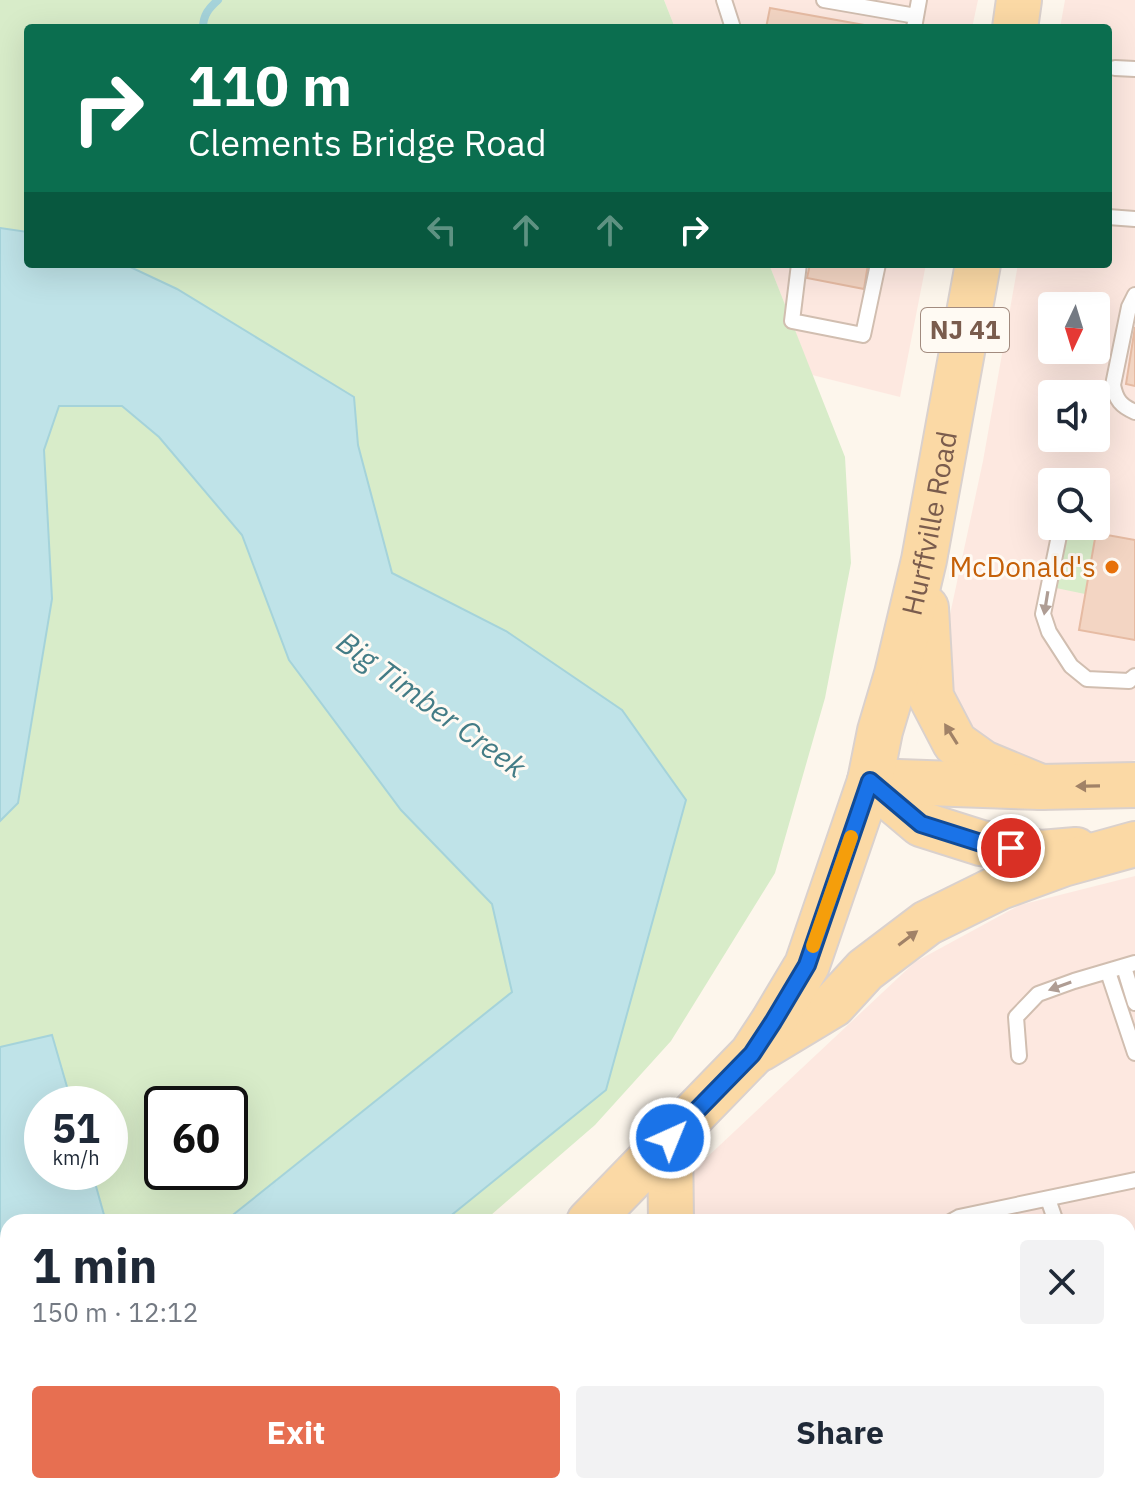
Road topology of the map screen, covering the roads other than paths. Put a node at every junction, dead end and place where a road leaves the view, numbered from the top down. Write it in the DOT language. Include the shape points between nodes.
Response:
graph roads {
  1 [pos="724,0"];
  2 [pos="824,0"];
  3 [pos="919,0"];
  4 [pos="1019,0"];
  5 [pos="915,22"];
  6 [pos="732,24"];
  7 [pos="1016,24"];
  8 [pos="1115,68"];
  9 [pos="1135,69"];
  10 [pos="1112,217"];
  11 [pos="1135,219"];
  12 [pos="799,268"];
  13 [pos="877,268"];
  14 [pos="977,268"];
  15 [pos="1135,295"];
  16 [pos="1135,412"];
  17 [pos="1058,540"];
  18 [pos="924,560"];
  19 [pos="1135,676"];
  20 [pos="870,781"];
  21 [pos="1135,785"];
  22 [pos="1041,787"];
  23 [pos="1129,846"];
  24 [pos="1130,965"];
  25 [pos="1108,972"];
  26 [pos="1135,1003"];
  27 [pos="1135,1053"];
  28 [pos="752,1054"];
  29 [pos="1019,1056"];
  30 [pos="670,1138"];
  31 [pos="1135,1180"];
  32 [pos="1048,1199"];
  33 [pos="597,1214"];
  34 [pos="671,1214"];
  35 [pos="974,1214"];
  36 [pos="1053,1214"];
  1 -- 6 [label="lane"];
  2 -- 5 [label="lane"];
  3 -- 5 [label="lane"];
  4 -- 7 [label="main road"];
  8 -- 9 [label="lane"];
  10 -- 11 [label="lane"];
  12 -- 13 [label="lane" via="792,321 863,335"];
  14 -- 18 [label="main road, Hurffville Road / NJ 41"];
  15 -- 16 [label="lane" via="1113,385 1122,406"];
  17 -- 19 [label="lane, one-way" via="1043,614 1049,632 1071,666 1087,679 1129,681"];
  18 -- 20 [label="main road, Hurffville Road / NJ 41"];
  22 -- 18 [label="main road, one-way" via="983,763 955,743 931,697"];
  20 -- 22 [label="main road"];
  20 -- 23 [label="main road" via="921,824 981,843 1041,853"];
  20 -- 28 [label="main road, NJ 41" via="807,965"];
  21 -- 22 [label="main road, one-way"];
  28 -- 23 [label="main road, one-way" via="833,1005 865,970 927,923 1000,887"];
  24 -- 25 [label="lane"];
  24 -- 26 [label="lane"];
  25 -- 27 [label="lane"];
  25 -- 29 [label="lane, one-way" via="1038,994 1016,1017"];
  28 -- 30 [label="main road, NJ 41"];
  30 -- 33 [label="main road, NJ 41"];
  30 -- 34 [label="main road"];
  31 -- 32 [label="lane"];
  32 -- 35 [label="lane"];
  32 -- 36 [label="lane"];
}
